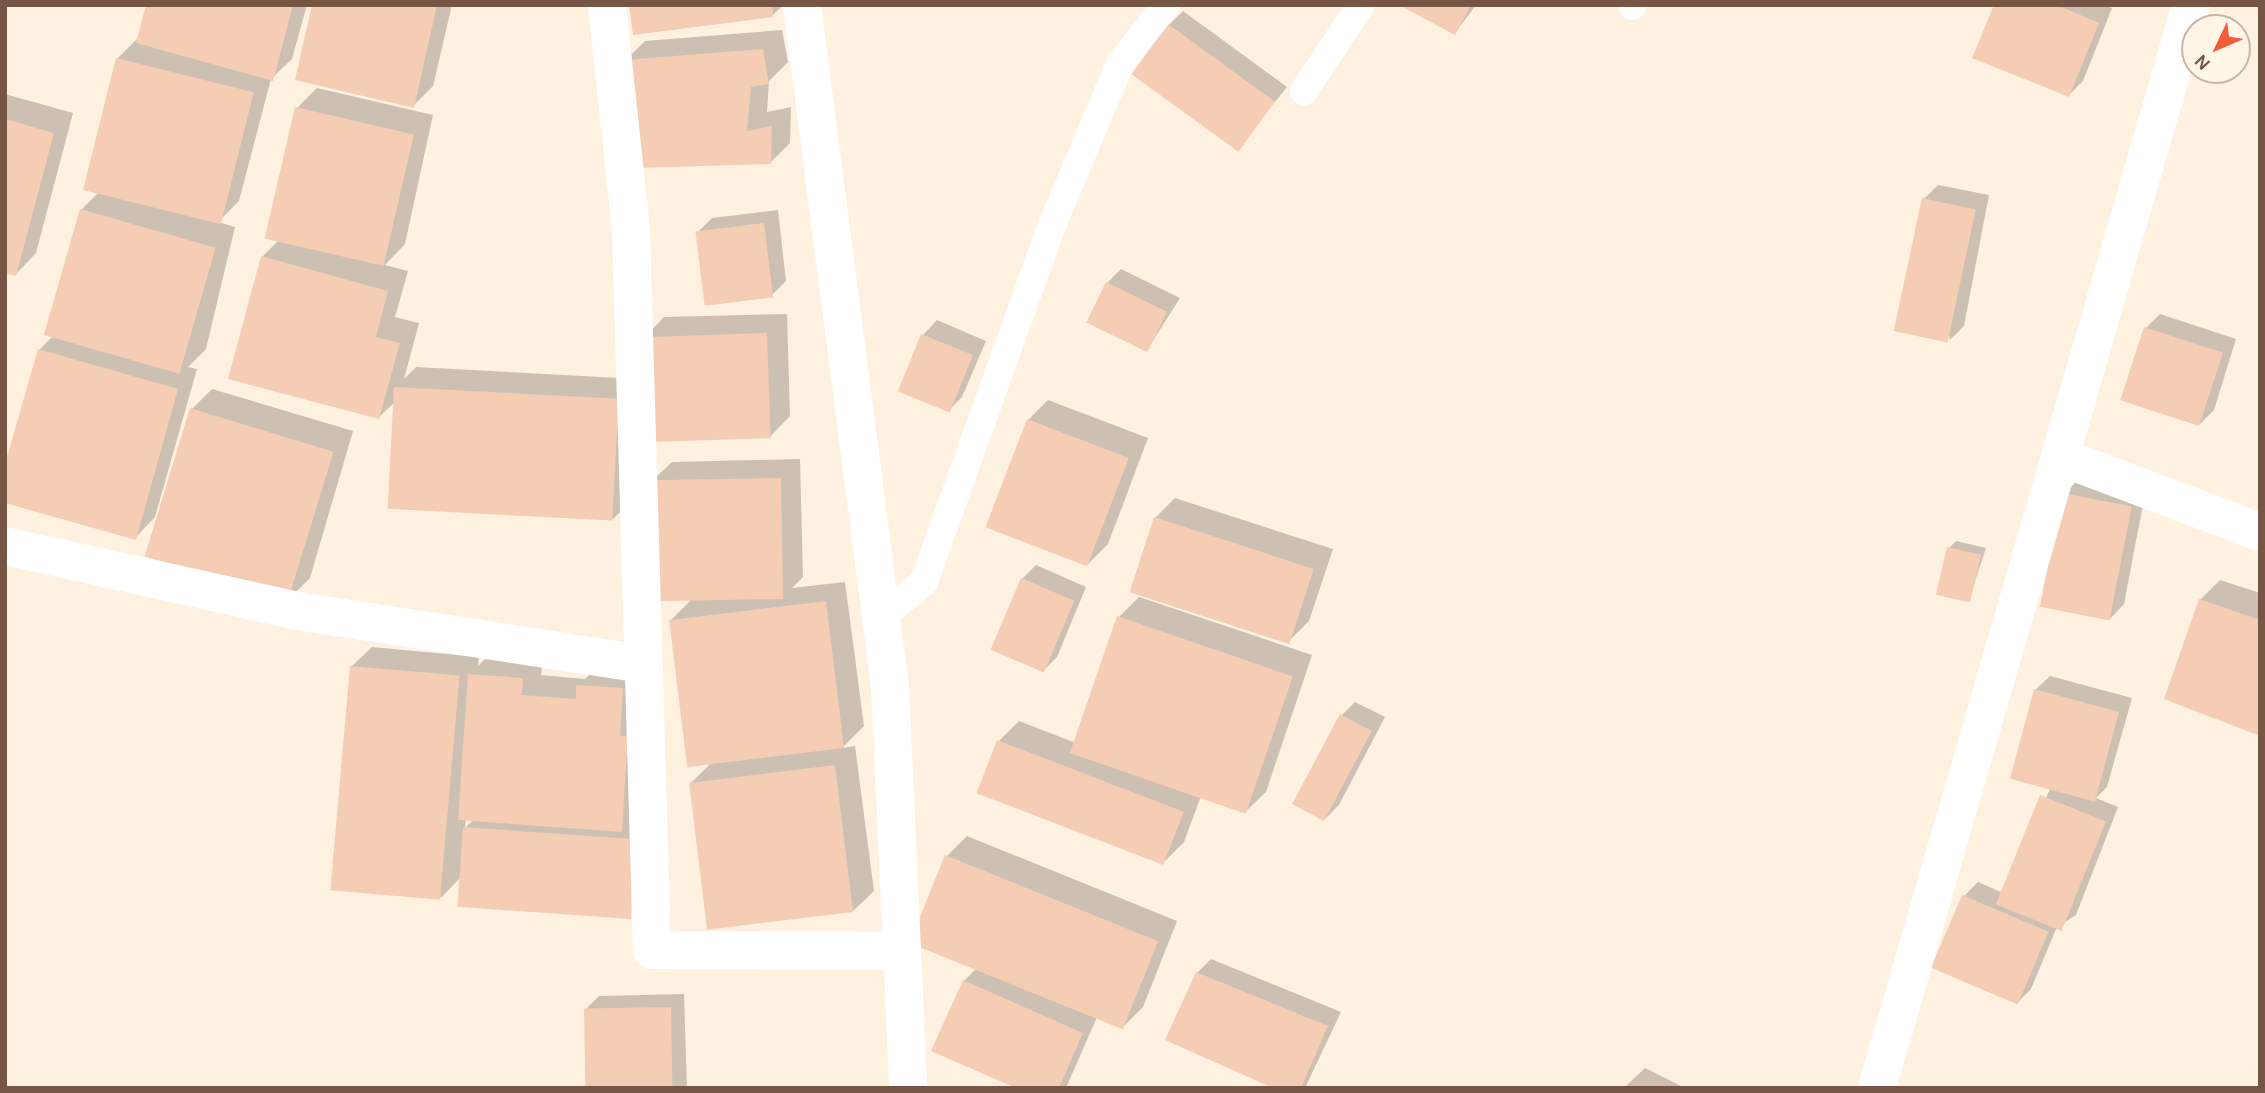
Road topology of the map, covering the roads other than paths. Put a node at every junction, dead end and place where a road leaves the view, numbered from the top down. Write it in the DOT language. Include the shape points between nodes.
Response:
graph roads {
  1 [pos="607,5"];
  2 [pos="802,5"];
  3 [pos="1166,5"];
  4 [pos="1360,5"];
  5 [pos="2191,5"];
  6 [pos="1304,91"];
  7 [pos="2060,457"];
  8 [pos="2260,532"];
  9 [pos="5,546"];
  10 [pos="881,618"];
  11 [pos="643,664"];
  12 [pos="902,951"];
  13 [pos="908,1088"];
  14 [pos="1877,1088"];
  1 -- 11 [label="street" via="631,231"];
  2 -- 10 [label="street"];
  3 -- 10 [label="lane" via="1120,64 1052,225 924,582"];
  4 -- 6 [label="lane"];
  5 -- 7 [label="street"];
  7 -- 8 [label="street"];
  7 -- 14 [label="street"];
  9 -- 11 [label="street" via="297,611"];
  10 -- 12 [label="street"];
  11 -- 12 [label="street" via="652,950"];
  12 -- 13 [label="street"];
}
